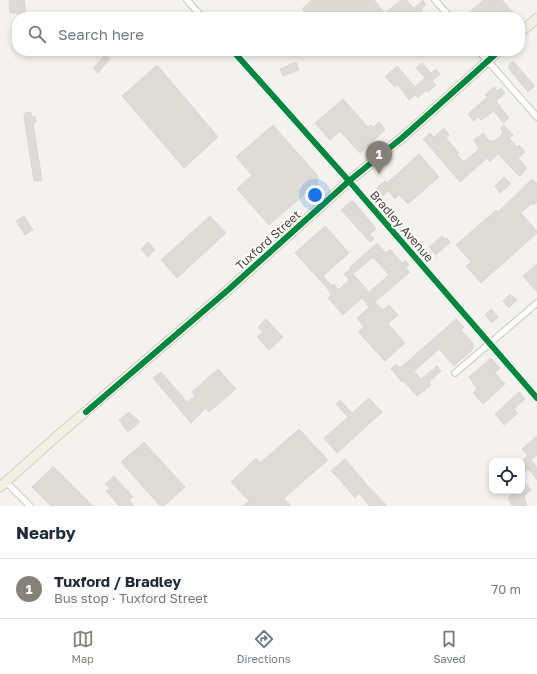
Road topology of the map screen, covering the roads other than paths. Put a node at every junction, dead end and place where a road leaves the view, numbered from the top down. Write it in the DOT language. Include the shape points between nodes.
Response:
graph roads {
  1 [pos="187,0"];
  2 [pos="435,0"];
  3 [pos="198,12"];
  4 [pos="446,12"];
  5 [pos="537,18"];
  6 [pos="525,29"];
  7 [pos="237,56"];
  8 [pos="484,56"];
  9 [pos="494,56"];
  10 [pos="488,61"];
  11 [pos="537,117"];
  12 [pos="349,181"];
  13 [pos="537,303"];
  14 [pos="489,344"];
  15 [pos="454,373"];
  16 [pos="537,398"];
  17 [pos="3,485"];
  18 [pos="30,506"];
  1 -- 3 [label="street"];
  2 -- 4 [label="street"];
  5 -- 6 [label="main road"];
  7 -- 12 [label="street, Bradley Avenue"];
  8 -- 10 [label="street"];
  9 -- 10 [label="main road, Tuxford Street"];
  10 -- 11 [label="street"];
  10 -- 12 [label="main road, Tuxford Street"];
  12 -- 14 [label="street, Bradley Avenue"];
  12 -- 17 [label="main road, Tuxford Street" via="228,290"];
  13 -- 14 [label="street"];
  14 -- 15 [label="street"];
  14 -- 16 [label="street, Bradley Avenue"];
  17 -- 18 [label="street"];
}
